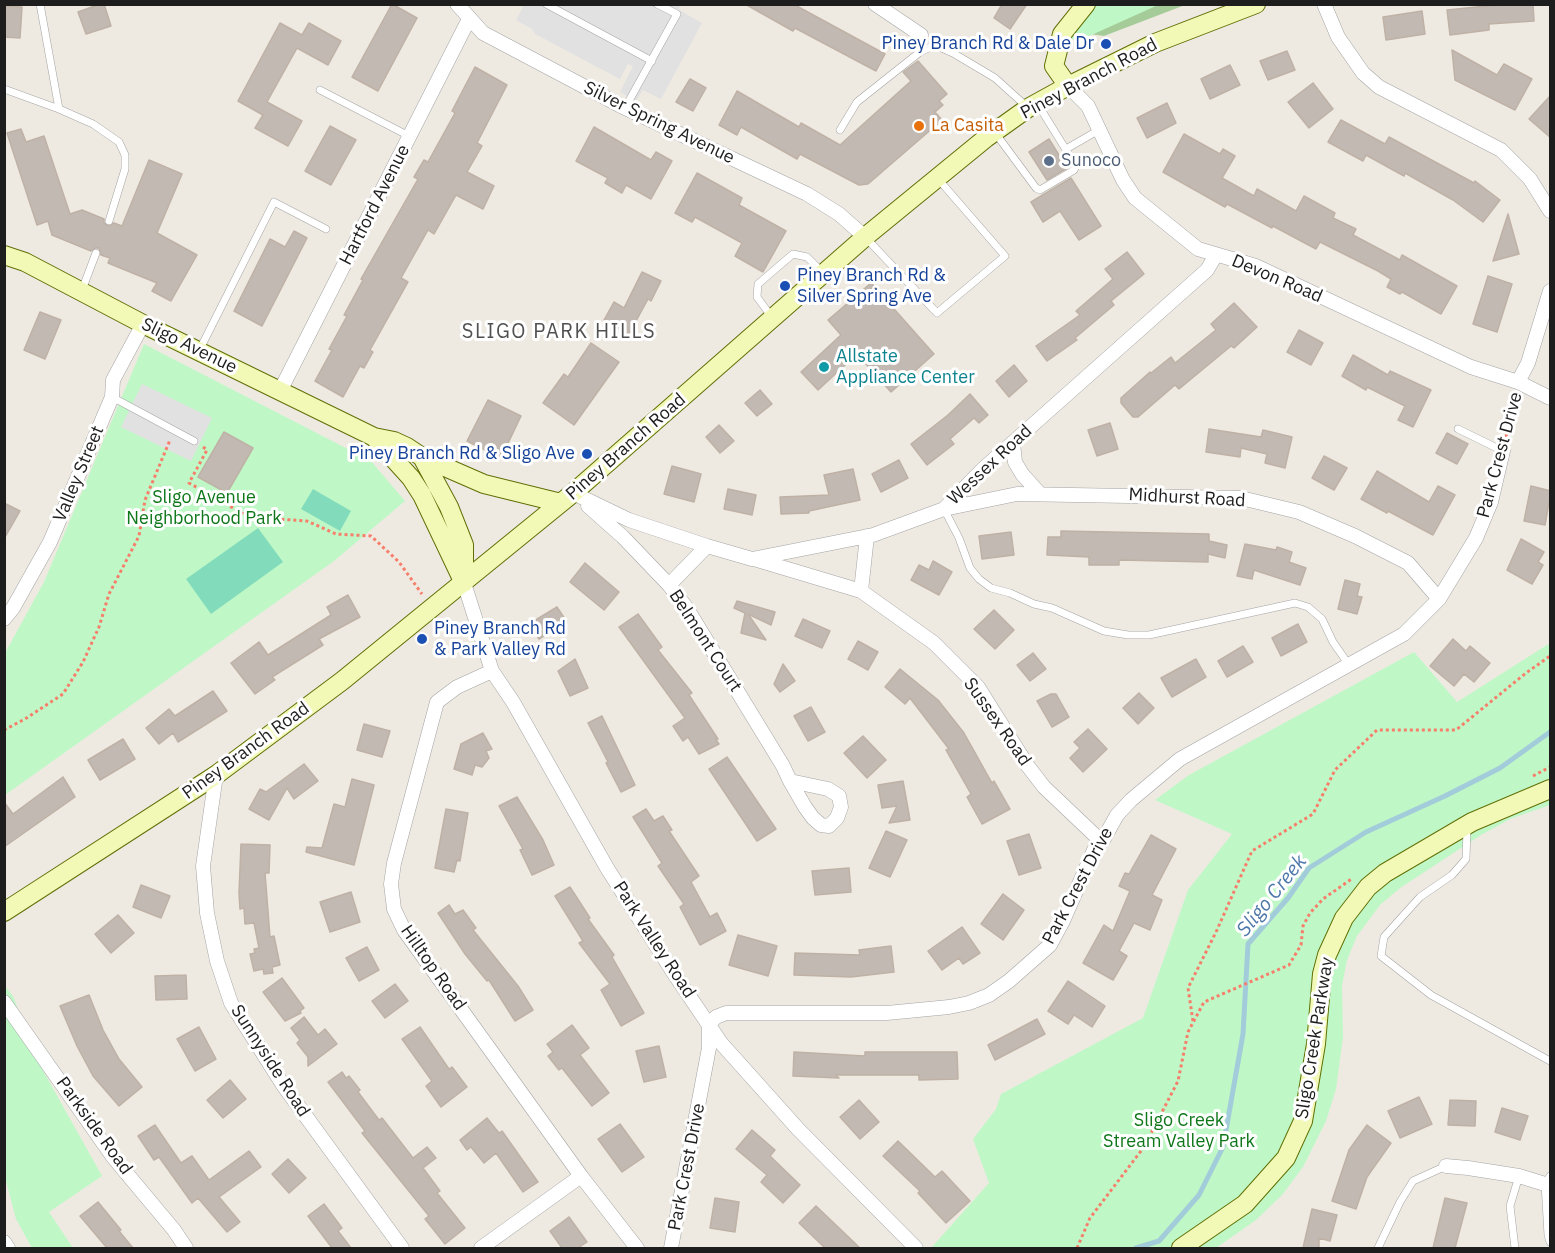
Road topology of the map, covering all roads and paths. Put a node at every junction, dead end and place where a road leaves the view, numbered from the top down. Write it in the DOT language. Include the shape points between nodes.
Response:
graph roads {
  1 [pos="40,4"];
  2 [pos="457,4"];
  3 [pos="546,4"];
  4 [pos="657,4"];
  5 [pos="874,4"];
  6 [pos="1086,4"];
  7 [pos="1256,4"];
  8 [pos="1324,4"];
  9 [pos="469,19"];
  10 [pos="921,35"];
  11 [pos="652,61"];
  12 [pos="1068,86"];
  13 [pos="4,89"];
  14 [pos="320,90"];
  15 [pos="1033,105"];
  16 [pos="59,108"];
  17 [pos="625,108"];
  18 [pos="840,130"];
  19 [pos="1099,130"];
  20 [pos="994,132"];
  21 [pos="410,136"];
  22 [pos="1066,149"];
  23 [pos="937,178"];
  24 [pos="1551,211"];
  25 [pos="109,221"];
  26 [pos="326,229"];
  27 [pos="865,237"];
  28 [pos="96,253"];
  29 [pos="4,255"];
  30 [pos="1216,255"];
  31 [pos="824,274"];
  32 [pos="81,291"];
  33 [pos="1551,291"];
  34 [pos="773,318"];
  35 [pos="143,324"];
  36 [pos="199,351"];
  37 [pos="1518,382"];
  38 [pos="280,391"];
  39 [pos="112,397"];
  40 [pos="1551,398"];
  41 [pos="1458,429"];
  42 [pos="174,430"];
  43 [pos="374,437"];
  44 [pos="194,441"];
  45 [pos="1012,443"];
  46 [pos="1503,450"];
  47 [pos="422,457"];
  48 [pos="1040,494"];
  49 [pos="567,498"];
  50 [pos="944,509"];
  51 [pos="867,536"];
  52 [pos="706,546"];
  53 [pos="752,559"];
  54 [pos="464,583"];
  55 [pos="669,585"];
  56 [pos="861,591"];
  57 [pos="1439,599"];
  58 [pos="433,608"];
  59 [pos="4,619"];
  60 [pos="1551,656"];
  61 [pos="1349,665"];
  62 [pos="492,671"];
  63 [pos="4,730"];
  64 [pos="216,775"];
  65 [pos="790,781"];
  66 [pos="1551,789"];
  67 [pos="1467,825"];
  68 [pos="1102,842"];
  69 [pos="4,912"];
  70 [pos="1289,965"];
  71 [pos="4,1002"];
  72 [pos="1193,1023"];
  73 [pos="709,1024"];
  74 [pos="1551,1061"];
  75 [pos="1446,1166"];
  76 [pos="581,1176"];
  77 [pos="1519,1176"];
  78 [pos="1548,1180"];
  79 [pos="4,1242"];
  80 [pos="1551,1242"];
  81 [pos="8,1248"];
  82 [pos="186,1248"];
  83 [pos="402,1248"];
  84 [pos="481,1248"];
  85 [pos="636,1248"];
  86 [pos="671,1248"];
  87 [pos="916,1248"];
  88 [pos="1077,1248"];
  89 [pos="1181,1248"];
  90 [pos="1378,1248"];
  91 [pos="1515,1248"];
  1 -- 16 [label="lane"];
  2 -- 9 [label="street, Silver Spring Avenue"];
  3 -- 11 [label="lane"];
  4 -- 11 [label="lane" via="677,14"];
  5 -- 10 [label="street"];
  6 -- 12 [label="street" via="1062,34 1054,66"];
  7 -- 12 [label="street, Piney Branch Road" via="1155,43"];
  8 -- 24 [label="street" via="1338,37 1363,74 1379,87 1501,150 1530,179"];
  9 -- 17 [label="street, Silver Spring Avenue" via="483,33"];
  9 -- 21 [label="street, Hartford Avenue"];
  11 -- 17 [label="lane"];
  12 -- 15 [label="street, Piney Branch Road"];
  12 -- 19 [label="street, Devon Road" via="1088,106"];
  13 -- 16 [label="lane"];
  14 -- 21 [label="lane"];
  15 -- 18 [label="lane" via="995,78 934,45 856,102"];
  15 -- 20 [label="street, Piney Branch Road"];
  15 -- 22 [label="lane"];
  16 -- 25 [label="lane" via="119,142 125,169"];
  17 -- 27 [label="street, Silver Spring Avenue" via="807,194"];
  19 -- 22 [label="lane"];
  19 -- 30 [label="street, Devon Road" via="1136,198 1198,249"];
  20 -- 22 [label="lane" via="1040,190 1074,170 1076,166"];
  20 -- 23 [label="street, Piney Branch Road"];
  21 -- 38 [label="street, Hartford Avenue"];
  23 -- 27 [label="street, Piney Branch Road"];
  23 -- 27 [label="lane" via="1005,256 937,313"];
  26 -- 36 [label="lane" via="274,202"];
  27 -- 31 [label="street, Piney Branch Road"];
  28 -- 32 [label="lane"];
  29 -- 32 [label="street, Sligo Avenue"];
  30 -- 37 [label="street, Devon Road" via="1256,266 1471,367"];
  30 -- 45 [label="street, Wessex Road" via="1207,270"];
  31 -- 34 [label="street, Piney Branch Road"];
  31 -- 34 [label="lane" via="807,257 793,254 758,284 757,297"];
  32 -- 35 [label="street, Sligo Avenue"];
  33 -- 37 [label="street, Park Crest Drive"];
  34 -- 49 [label="street, Piney Branch Road"];
  35 -- 36 [label="street, Sligo Avenue"];
  35 -- 39 [label="street, Valley Street" via="113,380"];
  36 -- 38 [label="street, Sligo Avenue"];
  37 -- 40 [label="street, Devon Road"];
  37 -- 46 [label="path, Park Crest Drive"];
  38 -- 43 [label="street, Sligo Avenue"];
  39 -- 42 [label="lane"];
  39 -- 59 [label="street, Valley Street" via="50,542"];
  41 -- 46 [label="lane"];
  42 -- 44 [label="lane"];
  42 -- 63 [label="path" via="145,500 139,536 109,594 83,662 63,694"];
  43 -- 47 [label="street, Sligo Avenue" via="394,441"];
  43 -- 54 [label="street, Sligo Avenue" via="422,495"];
  44 -- 58 [label="path" via="207,450 189,483 249,517 307,521 336,534 371,536 399,562"];
  45 -- 48 [label="street" via="1015,462"];
  45 -- 50 [label="street, Wessex Road"];
  46 -- 57 [label="street, Park Crest Drive" via="1491,502 1476,538"];
  47 -- 49 [label="street, Sligo Avenue" via="484,484"];
  47 -- 54 [label="street" via="464,544"];
  48 -- 50 [label="street, Midhurst Road" via="1017,494"];
  48 -- 57 [label="street, Midhurst Road" via="1241,498 1299,512 1408,563"];
  49 -- 52 [label="street, Wessex Road"];
  49 -- 54 [label="street, Piney Branch Road"];
  49 -- 55 [label="street, Belmont Court" via="623,537"];
  50 -- 51 [label="street, Wessex Road"];
  50 -- 61 [label="lane" via="970,568 992,588 1104,631 1128,635 1294,603 1308,607 1322,619"];
  51 -- 53 [label="street, Wessex Road"];
  51 -- 56 [label="street"];
  52 -- 53 [label="street, Wessex Road"];
  52 -- 55 [label="street"];
  53 -- 56 [label="street, Sussex Road"];
  54 -- 58 [label="street, Piney Branch Road"];
  54 -- 62 [label="street, Park Valley Road"];
  55 -- 65 [label="street, Belmont Court"];
  56 -- 68 [label="street, Sussex Road" via="934,643 978,687 1044,787"];
  57 -- 61 [label="street, Park Crest Drive" via="1404,634"];
  58 -- 64 [label="street, Piney Branch Road"];
  60 -- 72 [label="path" via="1456,730 1377,730 1335,770 1313,814 1252,851 1188,988"];
  61 -- 68 [label="street, Park Crest Drive" via="1180,759 1131,800"];
  62 -- 73 [label="street, Park Valley Road" via="607,868"];
  62 -- 76 [label="street, Hilltop Road" via="437,702 394,863 394,909 404,930"];
  64 -- 69 [label="street, Piney Branch Road"];
  64 -- 83 [label="street, Sunnyside Road" via="203,866 207,913 231,1003 283,1085"];
  66 -- 67 [label="street, Sligo Creek Parkway"];
  67 -- 74 [label="lane" via="1466,859 1452,875 1420,897 1384,936 1381,956 1431,995"];
  67 -- 89 [label="street, Sligo Creek Parkway" via="1385,873 1368,887 1344,918 1322,974 1316,1044 1303,1121 1286,1158 1245,1204"];
  68 -- 73 [label="street, Park Crest Drive" via="1094,850 1050,945 989,995 960,1005 887,1013 726,1013"];
  70 -- 72 [label="path" via="1204,1002"];
  71 -- 82 [label="street, Parkside Road" via="113,1157"];
  72 -- 88 [label="path" via="1178,1081 1144,1147 1090,1218"];
  73 -- 86 [label="street, Park Crest Drive" via="709,1048"];
  73 -- 87 [label="street, Park Valley Road" via="721,1043 798,1129"];
  75 -- 77 [label="street"];
  75 -- 90 [label="lane" via="1413,1181"];
  76 -- 84 [label="street"];
  76 -- 85 [label="street, Hilltop Road"];
  77 -- 78 [label="street"];
  77 -- 91 [label="lane" via="1510,1206"];
  78 -- 80 [label="lane"];
  79 -- 81 [label="street"];
}
